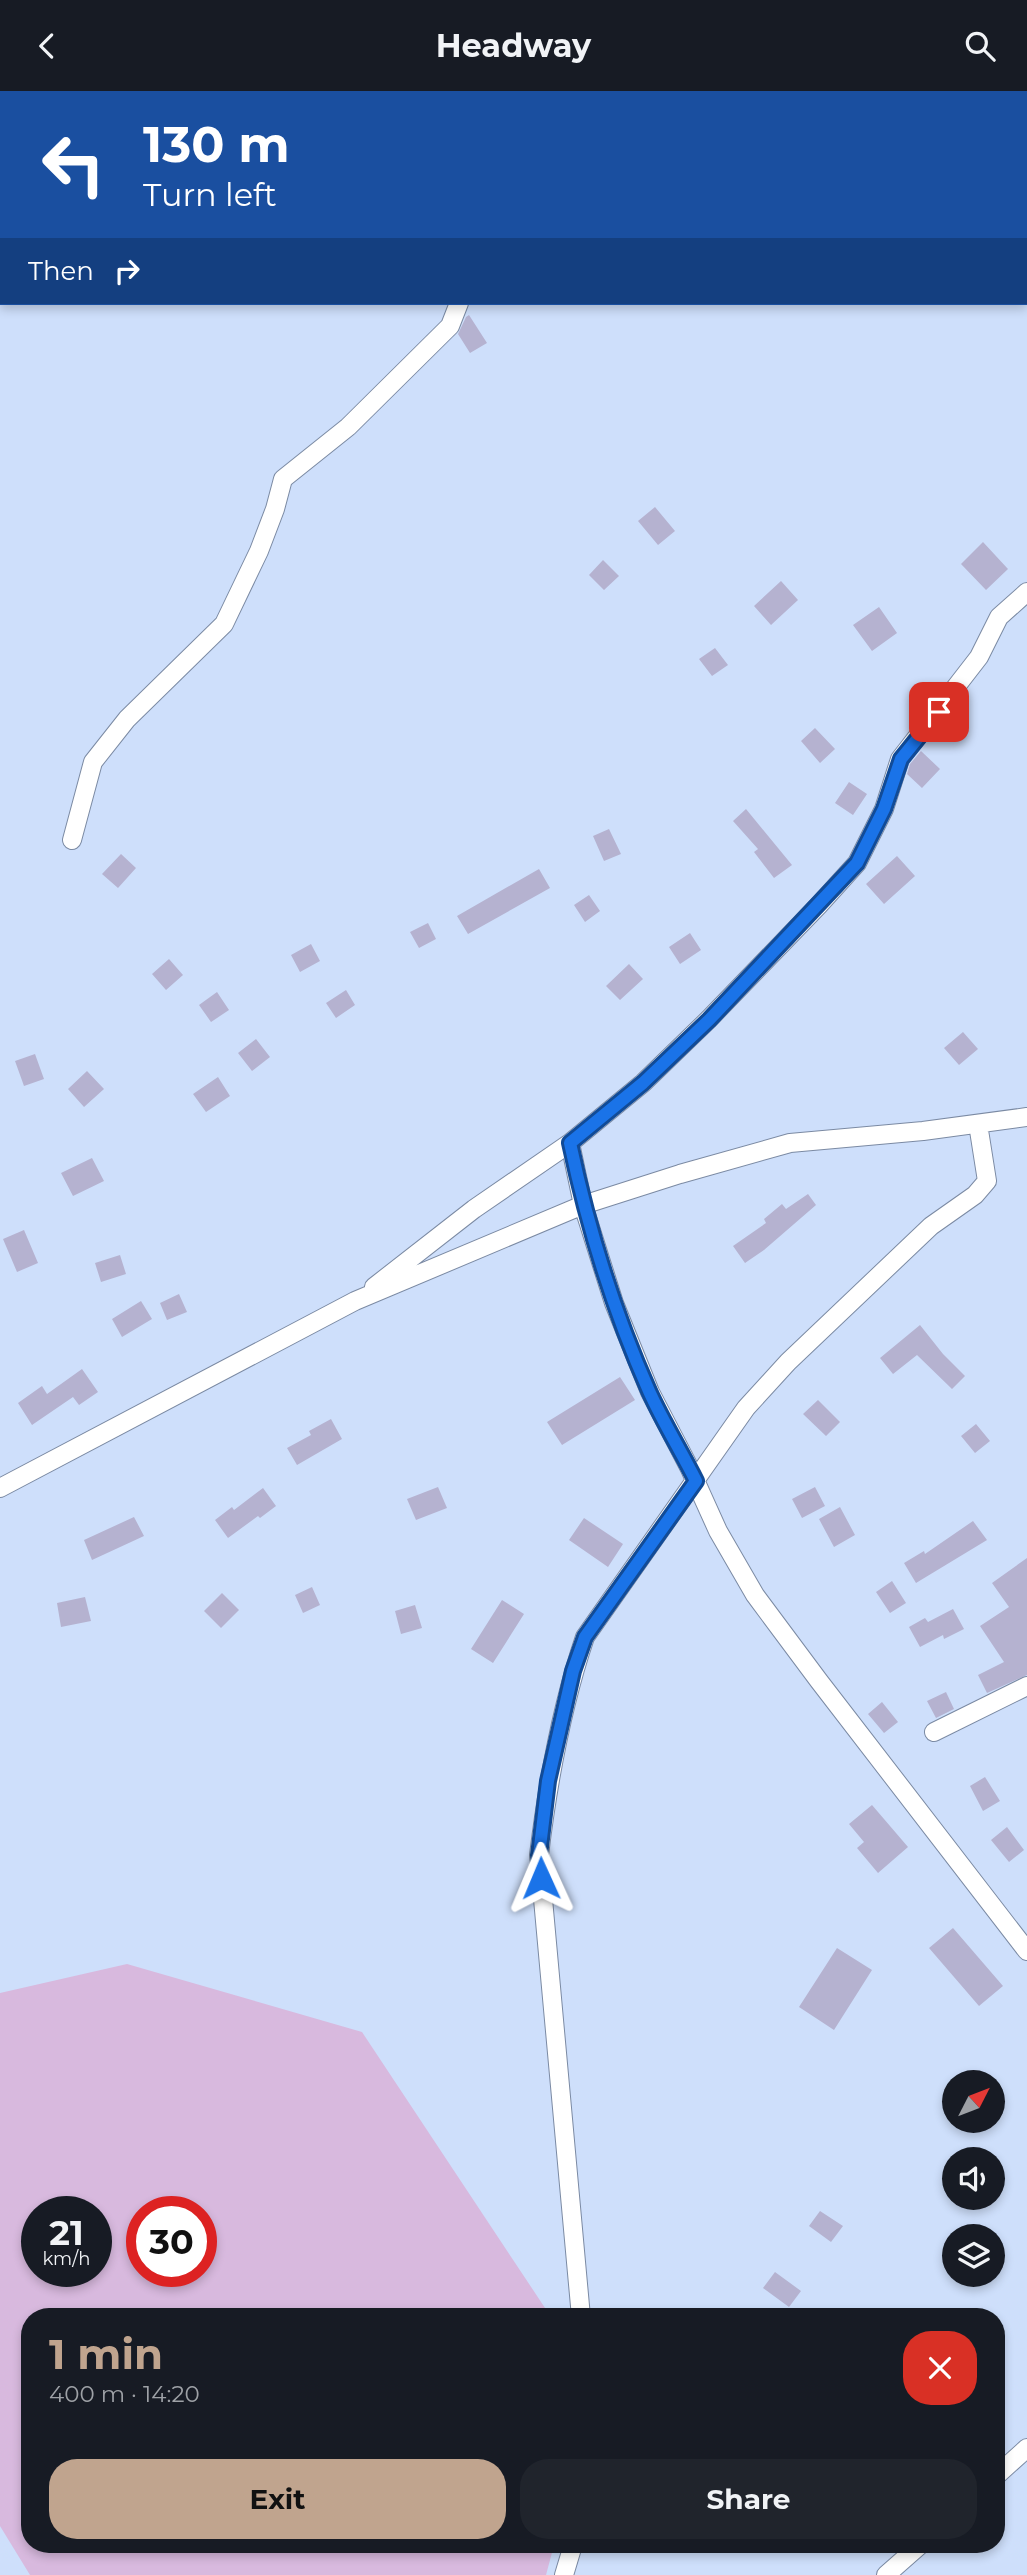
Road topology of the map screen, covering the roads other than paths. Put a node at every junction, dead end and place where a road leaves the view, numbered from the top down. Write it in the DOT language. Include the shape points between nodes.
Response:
graph roads {
  1 [pos="458,305"];
  2 [pos="1027,592"];
  3 [pos="72,840"];
  4 [pos="1027,1117"];
  5 [pos="978,1124"];
  6 [pos="570,1143"];
  7 [pos="583,1205"];
  8 [pos="355,1301"];
  9 [pos="696,1481"];
  10 [pos="0,1488"];
  11 [pos="1027,1686"];
  12 [pos="934,1732"];
  13 [pos="1027,1951"];
  14 [pos="579,2308"];
  15 [pos="1027,2448"];
  16 [pos="1005,2468"];
  17 [pos="571,2553"];
  18 [pos="911,2553"];
  19 [pos="564,2575"];
  20 [pos="886,2575"];
  1 -- 3 [label="street" via="450,326 348,427 283,479 259,551 224,624 127,719 93,762"];
  2 -- 6 [label="street" via="999,617 979,657 901,759 884,809 857,863 709,1020"];
  4 -- 5 [label="street"];
  5 -- 7 [label="street" via="790,1143"];
  5 -- 9 [label="street" via="987,1181 931,1227 788,1362 746,1408"];
  6 -- 7 [label="street"];
  6 -- 8 [label="street" via="474,1209"];
  7 -- 8 [label="street"];
  7 -- 9 [label="street" via="614,1303 650,1392"];
  8 -- 10 [label="street"];
  9 -- 13 [label="street" via="755,1595"];
  9 -- 14 [label="street" via="585,1637 548,1781 539,1855"];
  11 -- 12 [label="street"];
  15 -- 16 [label="street"];
  17 -- 19 [label="street"];
  18 -- 20 [label="street"];
}
